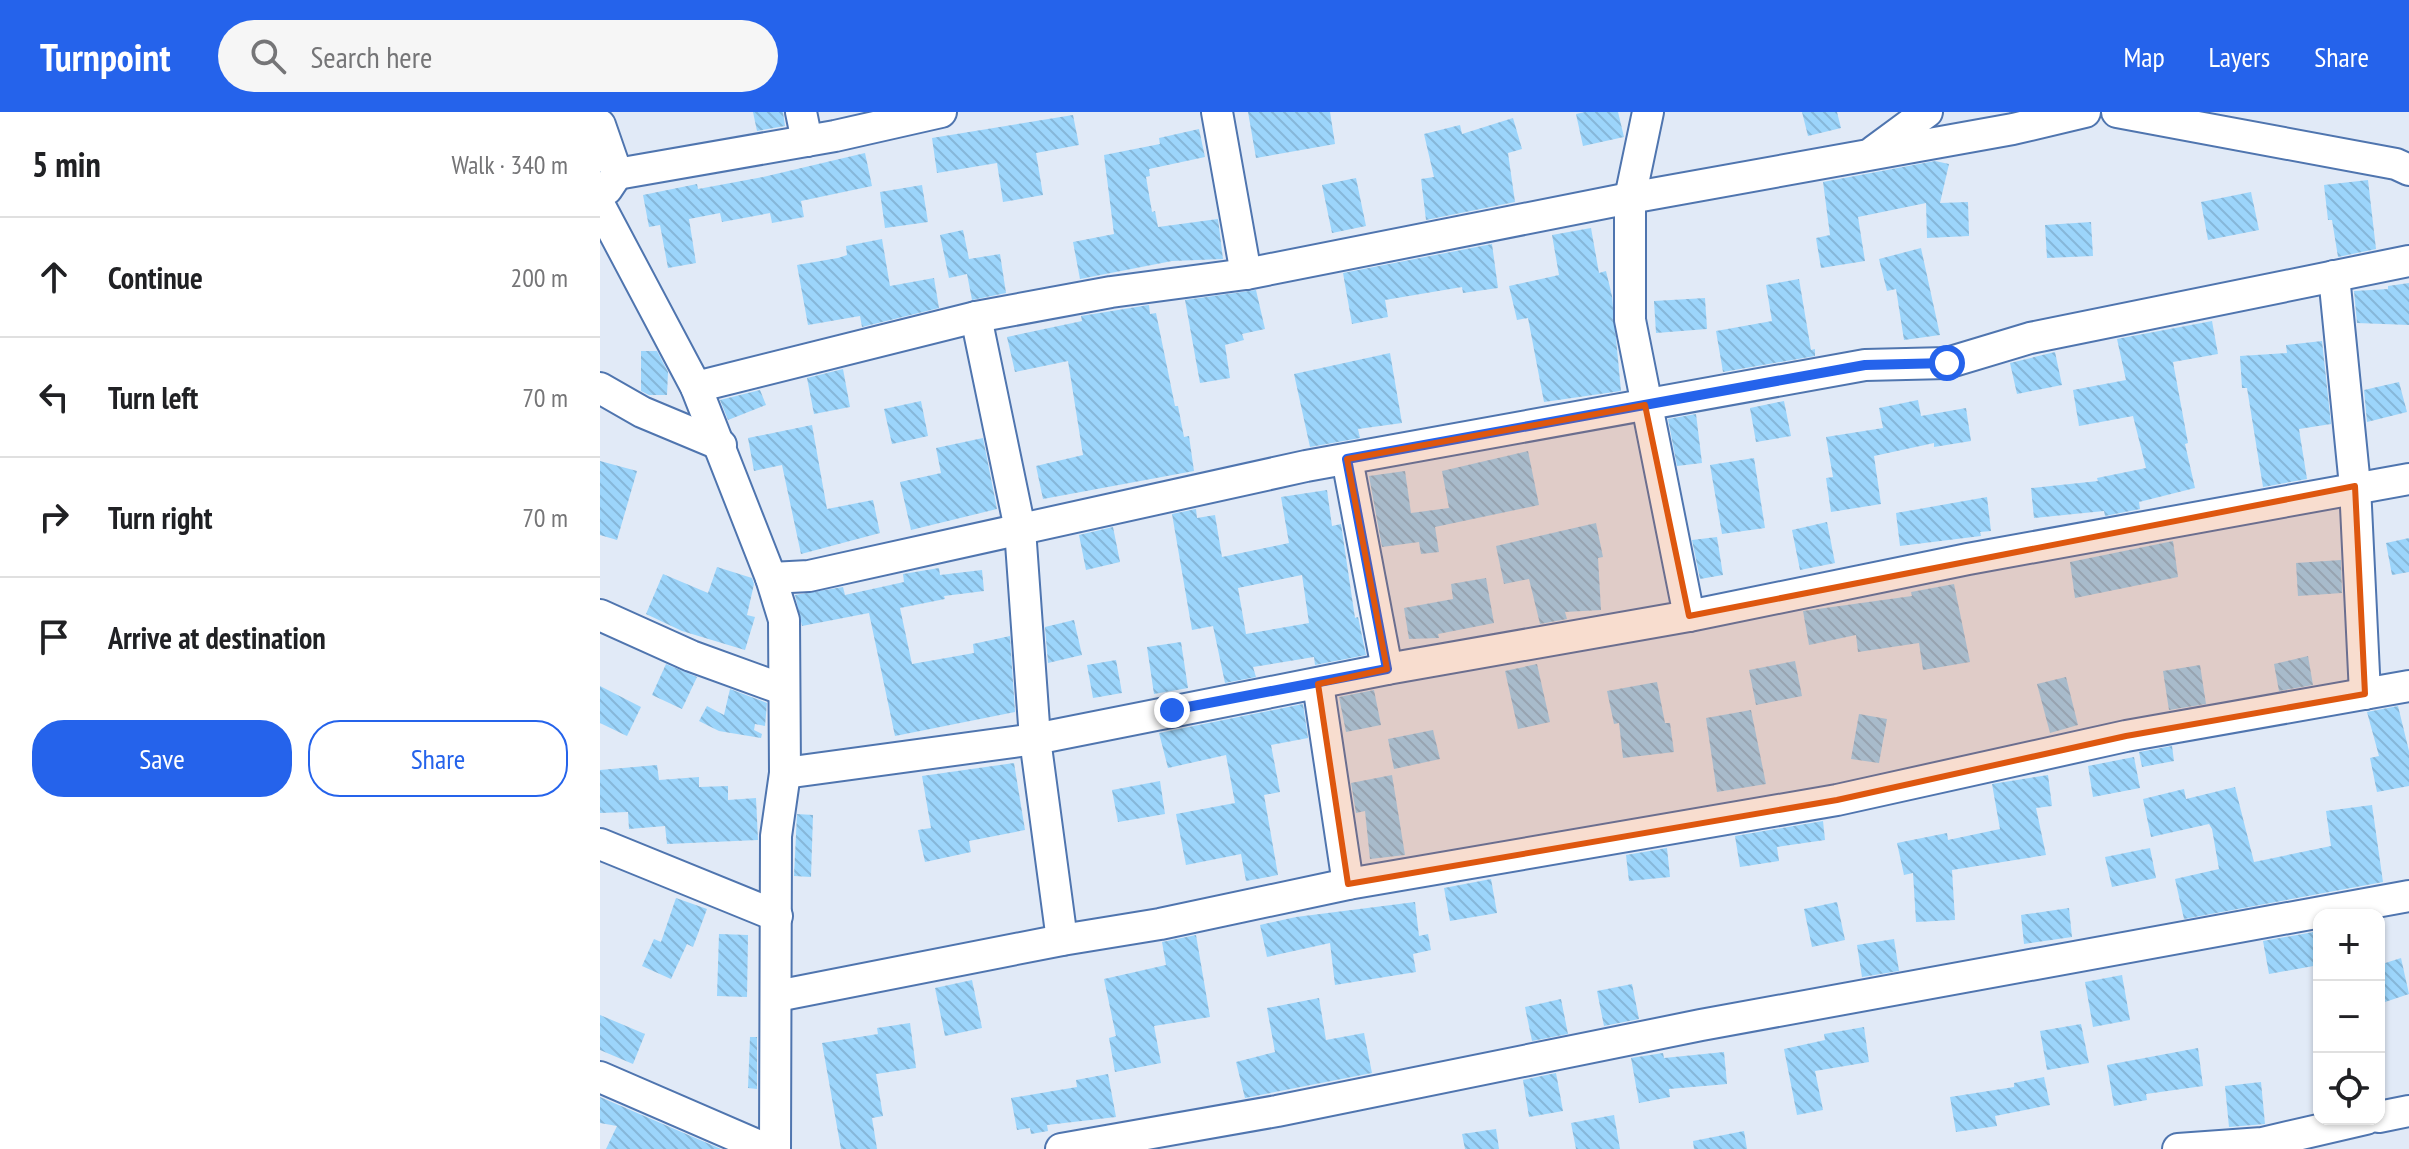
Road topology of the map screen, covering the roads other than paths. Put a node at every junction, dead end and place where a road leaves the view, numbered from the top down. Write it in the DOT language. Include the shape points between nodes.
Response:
graph roads {
  1 [pos="941,112"];
  2 [pos="1217,112"];
  3 [pos="1648,112"];
  4 [pos="1927,112"];
  5 [pos="2085,112"];
  6 [pos="2117,112"];
  7 [pos="600,125"];
  8 [pos="804,126"];
  9 [pos="1869,155"];
  10 [pos="2409,170"];
  11 [pos="617,174"];
  12 [pos="1630,198"];
  13 [pos="600,204"];
  14 [pos="2409,261"];
  15 [pos="1246,274"];
  16 [pos="2334,276"];
  17 [pos="976,317"];
  18 [pos="696,387"];
  19 [pos="600,388"];
  20 [pos="1645,405"];
  21 [pos="721,445"];
  22 [pos="1347,459"];
  23 [pos="2409,479"];
  24 [pos="2355,486"];
  25 [pos="1020,529"];
  26 [pos="771,578"];
  27 [pos="600,615"];
  28 [pos="1689,616"];
  29 [pos="1387,669"];
  30 [pos="1318,684"];
  31 [pos="2409,686"];
  32 [pos="782,689"];
  33 [pos="2365,694"];
  34 [pos="1035,739"];
  35 [pos="785,773"];
  36 [pos="600,844"];
  37 [pos="1348,884"];
  38 [pos="2409,896"];
  39 [pos="777,916"];
  40 [pos="1062,940"];
  41 [pos="777,996"];
  42 [pos="600,1077"];
  43 [pos="2409,1111"];
  44 [pos="2385,1116"];
  45 [pos="2340,1125"];
  46 [pos="1112,1144"];
  47 [pos="766,1149"];
  48 [pos="775,1149"];
  49 [pos="1061,1149"];
  50 [pos="2178,1149"];
  1 -- 8 [label="street"];
  2 -- 15 [label="street"];
  3 -- 12 [label="street"];
  4 -- 9 [label="street"];
  5 -- 9 [label="street"];
  6 -- 10 [label="street"];
  7 -- 11 [label="street"];
  8 -- 11 [label="street"];
  9 -- 12 [label="street"];
  11 -- 13 [label="street"];
  12 -- 15 [label="street"];
  12 -- 20 [label="street" via="1630,320"];
  13 -- 18 [label="street"];
  14 -- 16 [label="street"];
  15 -- 17 [label="street"];
  16 -- 20 [label="street" via="2030,338 1947,363 1865,365"];
  16 -- 24 [label="street"];
  17 -- 18 [label="street"];
  17 -- 25 [label="street"];
  18 -- 21 [label="street"];
  19 -- 21 [label="street"];
  20 -- 22 [label="street"];
  20 -- 28 [label="street"];
  21 -- 26 [label="street"];
  22 -- 25 [label="street"];
  22 -- 29 [label="street"];
  23 -- 24 [label="street"];
  24 -- 28 [label="street"];
  24 -- 33 [label="street"];
  25 -- 26 [label="street" via="809,576"];
  25 -- 34 [label="street"];
  26 -- 32 [label="street" via="784,620"];
  27 -- 32 [label="street"];
  28 -- 29 [label="street"];
  29 -- 30 [label="street"];
  30 -- 34 [label="street"];
  30 -- 37 [label="street"];
  31 -- 33 [label="street"];
  32 -- 35 [label="street"];
  33 -- 37 [label="street" via="2126,736 1837,800"];
  34 -- 35 [label="street"];
  34 -- 40 [label="street"];
  35 -- 39 [label="street" via="776,836"];
  36 -- 39 [label="street"];
  37 -- 40 [label="street"];
  38 -- 46 [label="street" via="1701,1025"];
  39 -- 41 [label="street"];
  40 -- 41 [label="street"];
  41 -- 48 [label="street"];
  42 -- 47 [label="street"];
  43 -- 44 [label="street"];
  45 -- 50 [label="street" via="2262,1143"];
  46 -- 49 [label="street"];
}
